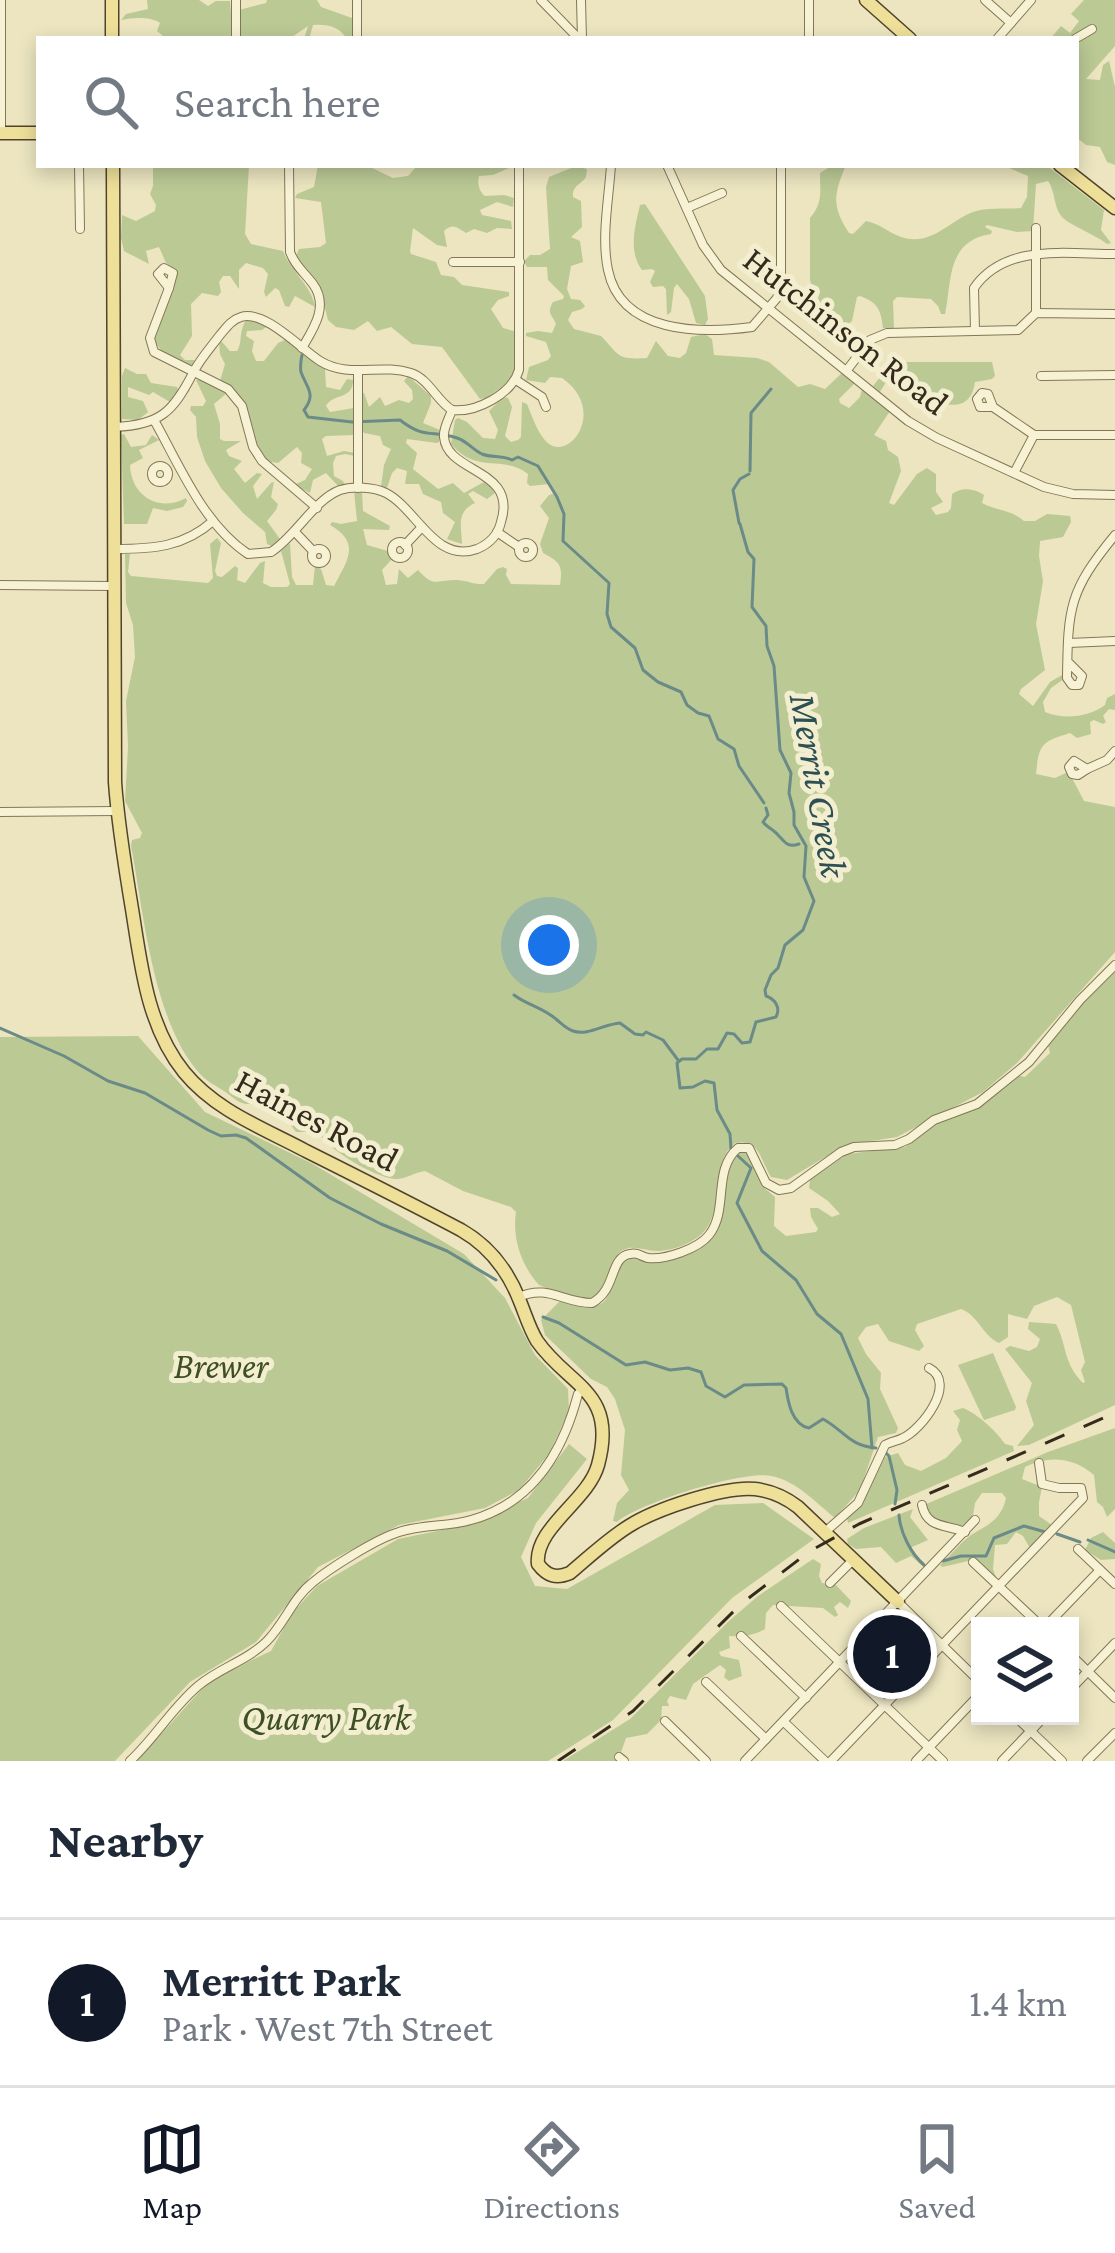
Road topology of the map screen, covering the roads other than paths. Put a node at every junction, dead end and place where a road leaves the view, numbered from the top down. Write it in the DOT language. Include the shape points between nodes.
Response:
graph roads {
  1 [pos="1,0"];
  2 [pos="112,0"];
  3 [pos="236,0"];
  4 [pos="357,0"];
  5 [pos="542,0"];
  6 [pos="581,0"];
  7 [pos="809,0"];
  8 [pos="866,0"];
  9 [pos="985,0"];
  10 [pos="1031,0"];
  11 [pos="1011,23"];
  12 [pos="1092,28"];
  13 [pos="112,36"];
  14 [pos="236,36"];
  15 [pos="357,36"];
  16 [pos="578,36"];
  17 [pos="581,36"];
  18 [pos="809,36"];
  19 [pos="907,36"];
  20 [pos="1000,36"];
  21 [pos="1079,36"];
  22 [pos="1,133"];
  23 [pos="36,133"];
  24 [pos="80,168"];
  25 [pos="113,168"];
  26 [pos="290,168"];
  27 [pos="520,168"];
  28 [pos="611,168"];
  29 [pos="668,168"];
  30 [pos="781,168"];
  31 [pos="1064,168"];
  32 [pos="722,193"];
  33 [pos="687,208"];
  34 [pos="1115,208"];
  35 [pos="1036,228"];
  36 [pos="80,230"];
  37 [pos="1035,254"];
  38 [pos="1115,254"];
  39 [pos="453,262"];
  40 [pos="520,262"];
  41 [pos="169,288"];
  42 [pos="769,308"];
  43 [pos="1036,314"];
  44 [pos="1115,314"];
  45 [pos="975,331"];
  46 [pos="302,348"];
  47 [pos="848,370"];
  48 [pos="358,371"];
  49 [pos="193,372"];
  50 [pos="1115,375"];
  51 [pos="1041,376"];
  52 [pos="516,380"];
  53 [pos="546,407"];
  54 [pos="993,407"];
  55 [pos="452,410"];
  56 [pos="154,420"];
  57 [pos="115,428"];
  58 [pos="1034,435"];
  59 [pos="1115,435"];
  60 [pos="179,464"];
  61 [pos="167,471"];
  62 [pos="1014,473"];
  63 [pos="358,488"];
  64 [pos="1115,495"];
  65 [pos="317,508"];
  66 [pos="214,521"];
  67 [pos="422,527"];
  68 [pos="295,532"];
  69 [pos="497,532"];
  70 [pos="1115,535"];
  71 [pos="405,544"];
  72 [pos="519,547"];
  73 [pos="116,549"];
  74 [pos="313,550"];
  75 [pos="0,585"];
  76 [pos="115,586"];
  77 [pos="1115,641"];
  78 [pos="1069,643"];
  79 [pos="1069,663"];
  80 [pos="1115,751"];
  81 [pos="1087,769"];
  82 [pos="117,811"];
  83 [pos="0,812"];
  84 [pos="1115,965"];
  85 [pos="519,1297"];
  86 [pos="928,1368"];
  87 [pos="584,1388"];
  88 [pos="1040,1463"];
  89 [pos="922,1505"];
  90 [pos="975,1520"];
  91 [pos="825,1532"];
  92 [pos="965,1532"];
  93 [pos="1078,1549"];
  94 [pos="853,1560"];
  95 [pos="974,1562"];
  96 [pos="1100,1570"];
  97 [pos="830,1583"];
  98 [pos="1115,1584"];
  99 [pos="999,1586"];
  100 [pos="898,1602"];
  101 [pos="782,1606"];
  102 [pos="1033,1617"];
  103 [pos="1052,1617"];
  104 [pos="741,1636"];
  105 [pos="1115,1643"];
  106 [pos="942,1645"];
  107 [pos="841,1662"];
  108 [pos="1079,1662"];
  109 [pos="1088,1671"];
  110 [pos="971,1673"];
  111 [pos="1079,1680"];
  112 [pos="706,1682"];
  113 [pos="806,1698"];
  114 [pos="1115,1698"];
  115 [pos="971,1703"];
  116 [pos="885,1704"];
  117 [pos="664,1721"];
  118 [pos="784,1721"];
  119 [pos="1024,1725"];
  120 [pos="1036,1725"];
  121 [pos="1030,1731"];
  122 [pos="1115,1732"];
  123 [pos="766,1739"];
  124 [pos="929,1747"];
  125 [pos="130,1761"];
  126 [pos="706,1761"];
  127 [pos="745,1761"];
  128 [pos="828,1761"];
  129 [pos="916,1761"];
  130 [pos="943,1761"];
  131 [pos="1002,1761"];
  132 [pos="1062,1761"];
  133 [pos="1088,1761"];
  1 -- 22 [label="street"];
  2 -- 13 [label="main road"];
  3 -- 14 [label="street"];
  4 -- 15 [label="street"];
  5 -- 16 [label="street"];
  6 -- 17 [label="street"];
  7 -- 18 [label="street"];
  8 -- 19 [label="main road"];
  9 -- 11 [label="street"];
  10 -- 11 [label="street"];
  11 -- 20 [label="street"];
  12 -- 21 [label="street"];
  22 -- 23 [label="main road"];
  24 -- 36 [label="street"];
  25 -- 57 [label="main road, Haines Road"];
  26 -- 46 [label="street" via="290,252 320,304"];
  27 -- 40 [label="street"];
  28 -- 42 [label="street" via="608,274 630,307 678,328 752,327"];
  29 -- 33 [label="street, Hutchinson Road"];
  30 -- 42 [label="street" via="781,283"];
  31 -- 34 [label="main road"];
  32 -- 33 [label="street"];
  33 -- 42 [label="street, Hutchinson Road" via="721,270"];
  35 -- 37 [label="street"];
  37 -- 38 [label="street"];
  37 -- 43 [label="street"];
  37 -- 45 [label="street" via="982,276 974,288"];
  39 -- 40 [label="street"];
  40 -- 52 [label="street"];
  41 -- 49 [label="street" via="151,346"];
  42 -- 47 [label="street, Hutchinson Road"];
  43 -- 44 [label="street"];
  43 -- 45 [label="street" via="1018,330"];
  45 -- 47 [label="street" via="878,336"];
  46 -- 48 [label="street" via="339,370"];
  46 -- 49 [label="street" via="262,319 239,317"];
  47 -- 62 [label="street, Hutchinson Road" via="908,421"];
  48 -- 55 [label="street" via="412,373"];
  48 -- 63 [label="street"];
  49 -- 56 [label="street" via="179,400"];
  49 -- 65 [label="street" via="236,397 262,461"];
  50 -- 51 [label="street"];
  52 -- 53 [label="street"];
  52 -- 55 [label="street" via="481,407"];
  54 -- 58 [label="street"];
  55 -- 69 [label="street" via="446,445 498,488 504,509"];
  56 -- 57 [label="street"];
  56 -- 60 [label="street"];
  57 -- 73 [label="main road, Haines Road"];
  58 -- 59 [label="street"];
  58 -- 62 [label="street"];
  60 -- 61 [label="street"];
  60 -- 66 [label="street"];
  62 -- 64 [label="street, Hutchinson Road" via="1044,488"];
  63 -- 65 [label="street" via="335,492"];
  63 -- 67 [label="street" via="388,494"];
  65 -- 68 [label="street"];
  66 -- 68 [label="street" via="255,555 278,549"];
  66 -- 73 [label="street" via="177,544"];
  67 -- 69 [label="street" via="459,550 480,547"];
  67 -- 71 [label="street"];
  68 -- 74 [label="street"];
  69 -- 72 [label="street"];
  70 -- 78 [label="street" via="1079,585"];
  73 -- 76 [label="main road, Haines Road"];
  75 -- 76 [label="street"];
  76 -- 82 [label="main road, Haines Road"];
  77 -- 78 [label="street"];
  78 -- 79 [label="street"];
  80 -- 81 [label="street"];
  82 -- 83 [label="street"];
  82 -- 85 [label="main road, Haines Road" via="151,1010 183,1070 262,1131 477,1240"];
  84 -- 85 [label="street" via="1029,1062 976,1104 895,1145 849,1148 783,1190 766,1183 749,1148 734,1151 704,1241 661,1257 623,1256 608,1291 592,1303 541,1291"];
  85 -- 87 [label="main road, Haines Road" via="538,1342"];
  86 -- 91 [label="street" via="940,1378 939,1396 916,1428 887,1442 857,1503"];
  87 -- 91 [label="main road, Haines Road" via="600,1418 598,1464 542,1541 537,1558 546,1573 570,1573 659,1510 743,1489 788,1500"];
  87 -- 125 [label="street" via="565,1437 519,1497 468,1521 392,1534 315,1580 262,1646 209,1676"];
  88 -- 99 [label="street" via="1045,1486 1082,1488 1083,1499"];
  89 -- 92 [label="street" via="937,1526"];
  90 -- 92 [label="street"];
  91 -- 94 [label="main road"];
  92 -- 100 [label="street"];
  93 -- 96 [label="street"];
  94 -- 97 [label="street"];
  94 -- 100 [label="main road"];
  95 -- 99 [label="street"];
  96 -- 98 [label="street"];
  96 -- 103 [label="street"];
  99 -- 102 [label="street"];
  99 -- 106 [label="street"];
  100 -- 106 [label="street"];
  100 -- 107 [label="street"];
  101 -- 107 [label="street"];
  104 -- 113 [label="street"];
  105 -- 109 [label="street"];
  106 -- 110 [label="street"];
  106 -- 116 [label="street"];
  107 -- 113 [label="street"];
  107 -- 116 [label="street"];
  108 -- 109 [label="street"];
  109 -- 111 [label="street"];
  109 -- 114 [label="street"];
  112 -- 123 [label="street"];
  113 -- 118 [label="street"];
  115 -- 124 [label="street"];
  116 -- 124 [label="street"];
  116 -- 128 [label="street"];
  117 -- 126 [label="street"];
  118 -- 123 [label="street"];
  118 -- 128 [label="street"];
  119 -- 121 [label="street"];
  120 -- 121 [label="street"];
  121 -- 131 [label="street"];
  121 -- 132 [label="street"];
  122 -- 133 [label="street"];
  123 -- 127 [label="street"];
  124 -- 129 [label="street"];
  124 -- 130 [label="street"];
}
